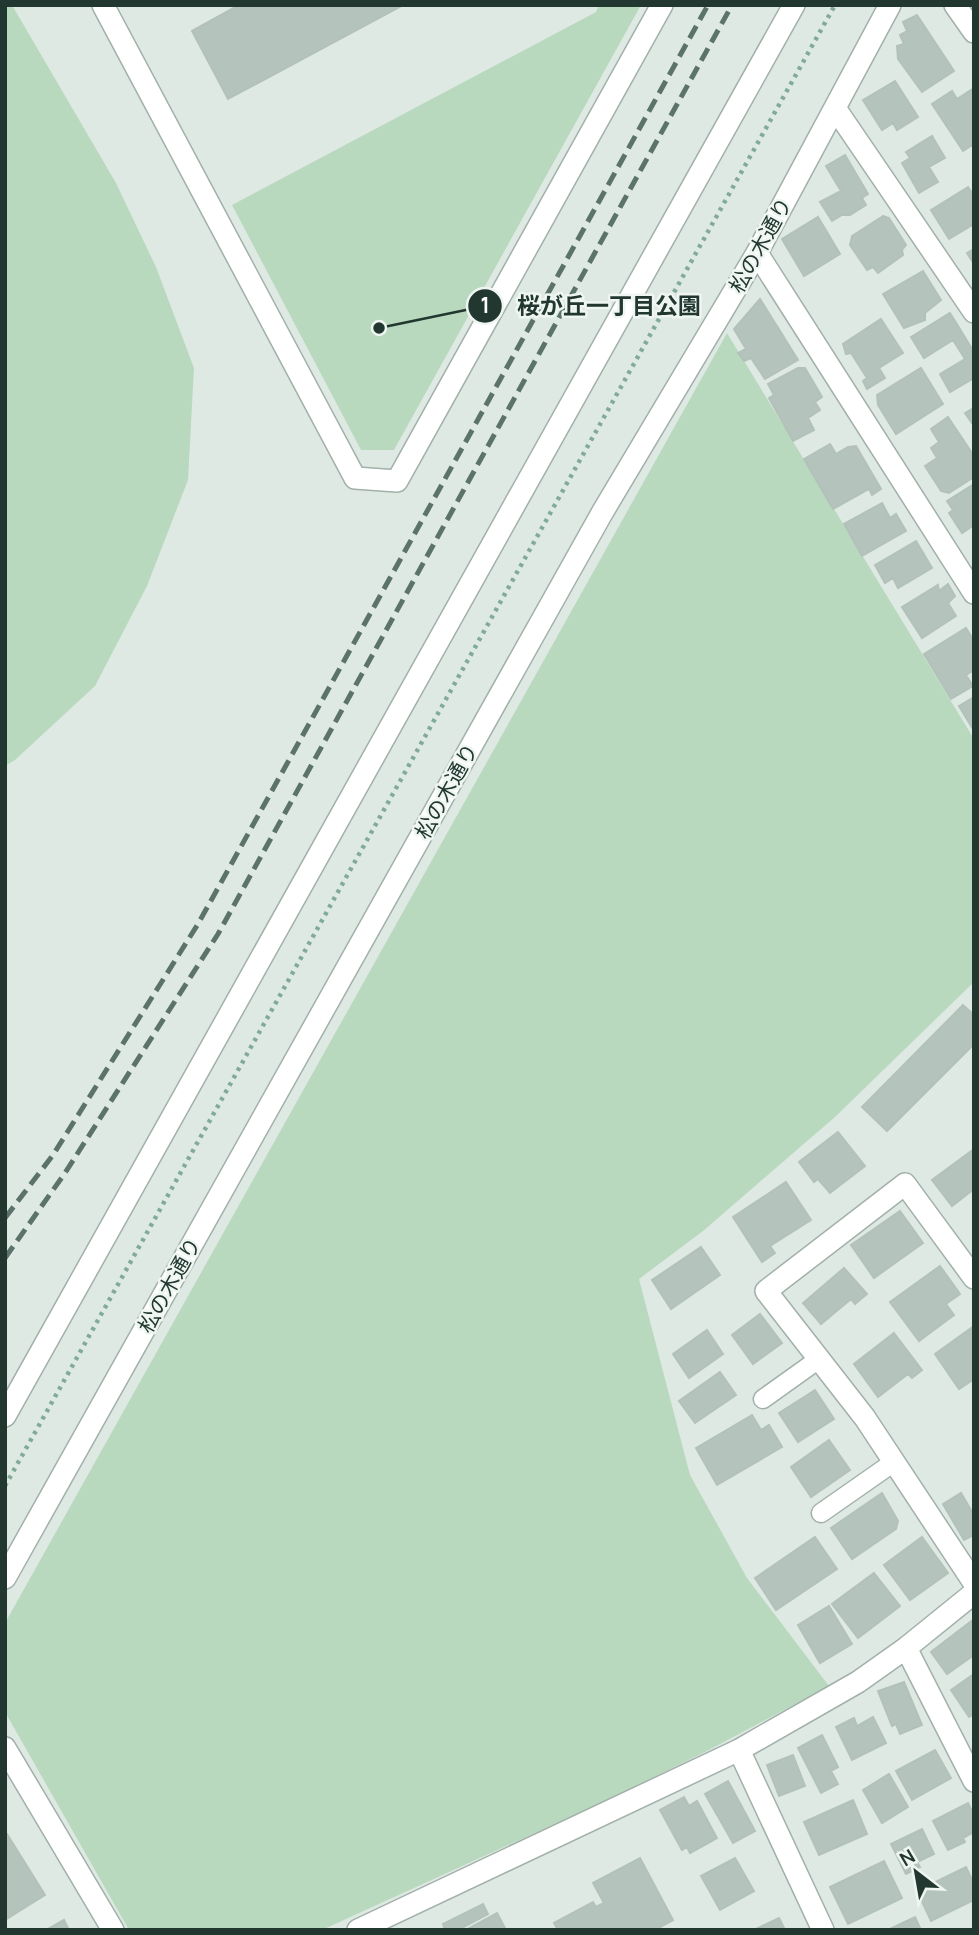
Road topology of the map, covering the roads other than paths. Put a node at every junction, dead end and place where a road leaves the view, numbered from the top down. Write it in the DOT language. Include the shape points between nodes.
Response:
graph roads {
  1 [pos="103,5"];
  2 [pos="662,5"];
  3 [pos="794,5"];
  4 [pos="890,5"];
  5 [pos="955,5"];
  6 [pos="974,32"];
  7 [pos="835,108"];
  8 [pos="757,253"];
  9 [pos="974,312"];
  10 [pos="974,593"];
  11 [pos="974,1278"];
  12 [pos="819,1359"];
  13 [pos="762,1399"];
  14 [pos="5,1416"];
  15 [pos="894,1462"];
  16 [pos="821,1513"];
  17 [pos="5,1578"];
  18 [pos="974,1583"];
  19 [pos="974,1593"];
  20 [pos="906,1648"];
  21 [pos="5,1748"];
  22 [pos="739,1750"];
  23 [pos="974,1781"];
  24 [pos="113,1930"];
  25 [pos="358,1930"];
  26 [pos="822,1930"];
  1 -- 2 [label="street" via="355,478 397,481"];
  3 -- 14 [label="street"];
  4 -- 7 [label="street, 松の木通り"];
  5 -- 6 [label="street"];
  7 -- 8 [label="street, 松の木通り"];
  7 -- 9 [label="street"];
  8 -- 10 [label="street"];
  8 -- 17 [label="street, 松の木通り" via="602,513"];
  11 -- 12 [label="street" via="905,1184 766,1291"];
  12 -- 13 [label="lane"];
  12 -- 15 [label="street"];
  15 -- 16 [label="lane"];
  15 -- 18 [label="street"];
  19 -- 20 [label="street"];
  20 -- 22 [label="street" via="858,1682"];
  20 -- 23 [label="street"];
  21 -- 24 [label="street"];
  22 -- 25 [label="street"];
  22 -- 26 [label="street"];
}
